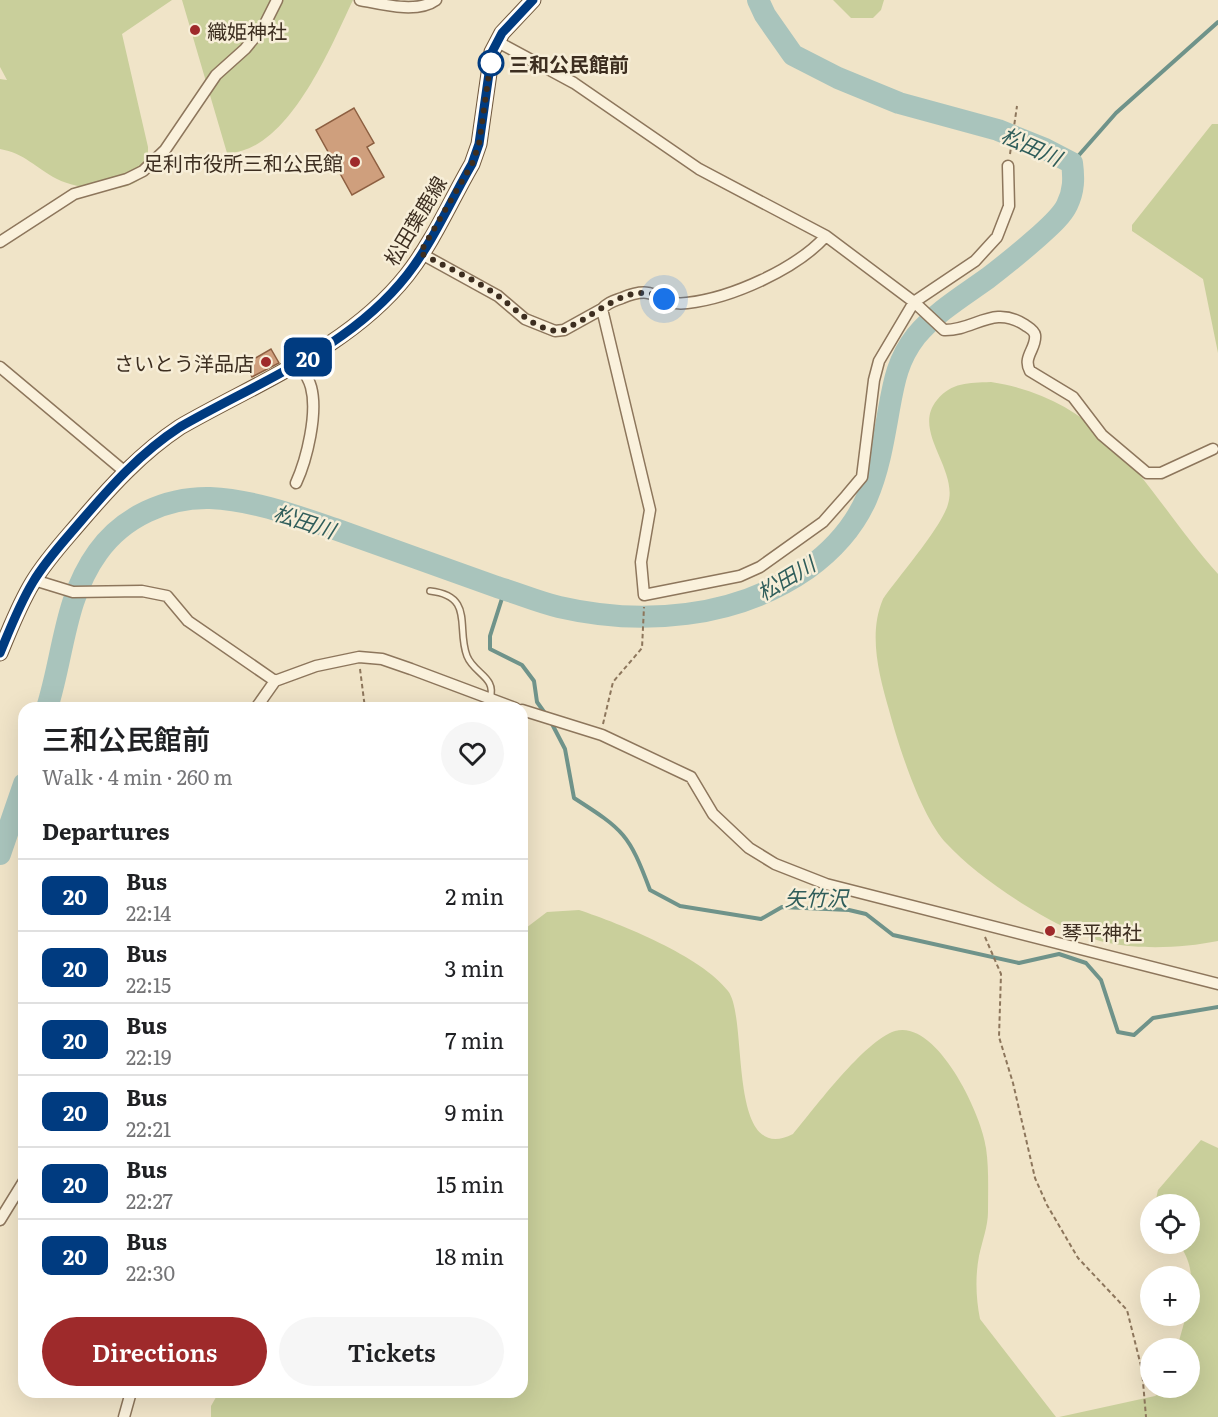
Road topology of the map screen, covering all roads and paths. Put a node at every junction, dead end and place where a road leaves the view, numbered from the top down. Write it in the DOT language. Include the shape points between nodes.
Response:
graph roads {
  1 [pos="277,0"];
  2 [pos="360,0"];
  3 [pos="436,0"];
  4 [pos="529,1"];
  5 [pos="496,41"];
  6 [pos="1017,106"];
  7 [pos="1008,166"];
  8 [pos="826,236"];
  9 [pos="0,242"];
  10 [pos="420,253"];
  11 [pos="915,304"];
  12 [pos="602,309"];
  13 [pos="298,362"];
  14 [pos="0,367"];
  15 [pos="1213,449"];
  16 [pos="124,471"];
  17 [pos="296,483"];
  18 [pos="34,580"];
  19 [pos="430,591"];
  20 [pos="644,595"];
  21 [pos="0,653"];
  22 [pos="357,658"];
  23 [pos="275,681"];
  24 [pos="490,699"];
  25 [pos="260,702"];
  26 [pos="364,702"];
  27 [pos="498,702"];
  28 [pos="528,712"];
  29 [pos="602,735"];
  30 [pos="977,921"];
  31 [pos="1218,984"];
  32 [pos="18,1191"];
  33 [pos="0,1221"];
  34 [pos="129,1398"];
  35 [pos="124,1417"];
  36 [pos="1146,1417"];
  1 -- 9 [label="street" via="264,26 216,75 165,150 149,165 127,179 74,194"];
  2 -- 3 [label="street" via="409,6 429,5"];
  4 -- 5 [label="main road, 松田葉鹿線"];
  5 -- 8 [label="street" via="574,83 699,169"];
  5 -- 10 [label="main road, 松田葉鹿線" via="479,144 472,164"];
  6 -- 7 [label="path"];
  7 -- 11 [label="street" via="1009,206 997,237 975,261"];
  8 -- 11 [label="street"];
  8 -- 12 [label="street" via="806,254 731,294 682,304 641,291 610,302"];
  10 -- 12 [label="street" via="498,296 525,319 555,331"];
  10 -- 13 [label="main road, 松田葉鹿線" via="408,274 364,319"];
  11 -- 15 [label="street" via="946,330 977,320 1005,317 1034,331 1036,337 1028,358 1030,371 1073,397 1102,435 1147,473 1161,473"];
  11 -- 20 [label="street" via="879,361 862,477 823,522 779,556 740,576"];
  12 -- 20 [label="street" via="650,510 641,562"];
  13 -- 16 [label="main road, 松田葉鹿線" via="180,427"];
  13 -- 17 [label="street" via="313,397 306,461"];
  14 -- 16 [label="street"];
  16 -- 18 [label="main road, 松田葉鹿線"];
  18 -- 21 [label="main road, 松田葉鹿線"];
  18 -- 23 [label="street" via="73,592 142,591 167,596 188,621"];
  19 -- 24 [label="lane" via="451,597 458,606 468,657 493,688"];
  20 -- 29 [label="path" via="642,648 610,688"];
  22 -- 23 [label="street" via="316,666"];
  22 -- 24 [label="street" via="382,659"];
  22 -- 26 [label="path"];
  23 -- 25 [label="street"];
  24 -- 27 [label="street"];
  28 -- 29 [label="street"];
  29 -- 30 [label="street" via="691,777 713,814 749,848 775,864 826,884"];
  30 -- 31 [label="street"];
  30 -- 36 [label="path" via="1001,974 999,1037 1035,1178 1078,1258 1127,1310 1142,1370"];
  32 -- 33 [label="street"];
  34 -- 35 [label="street"];
}
